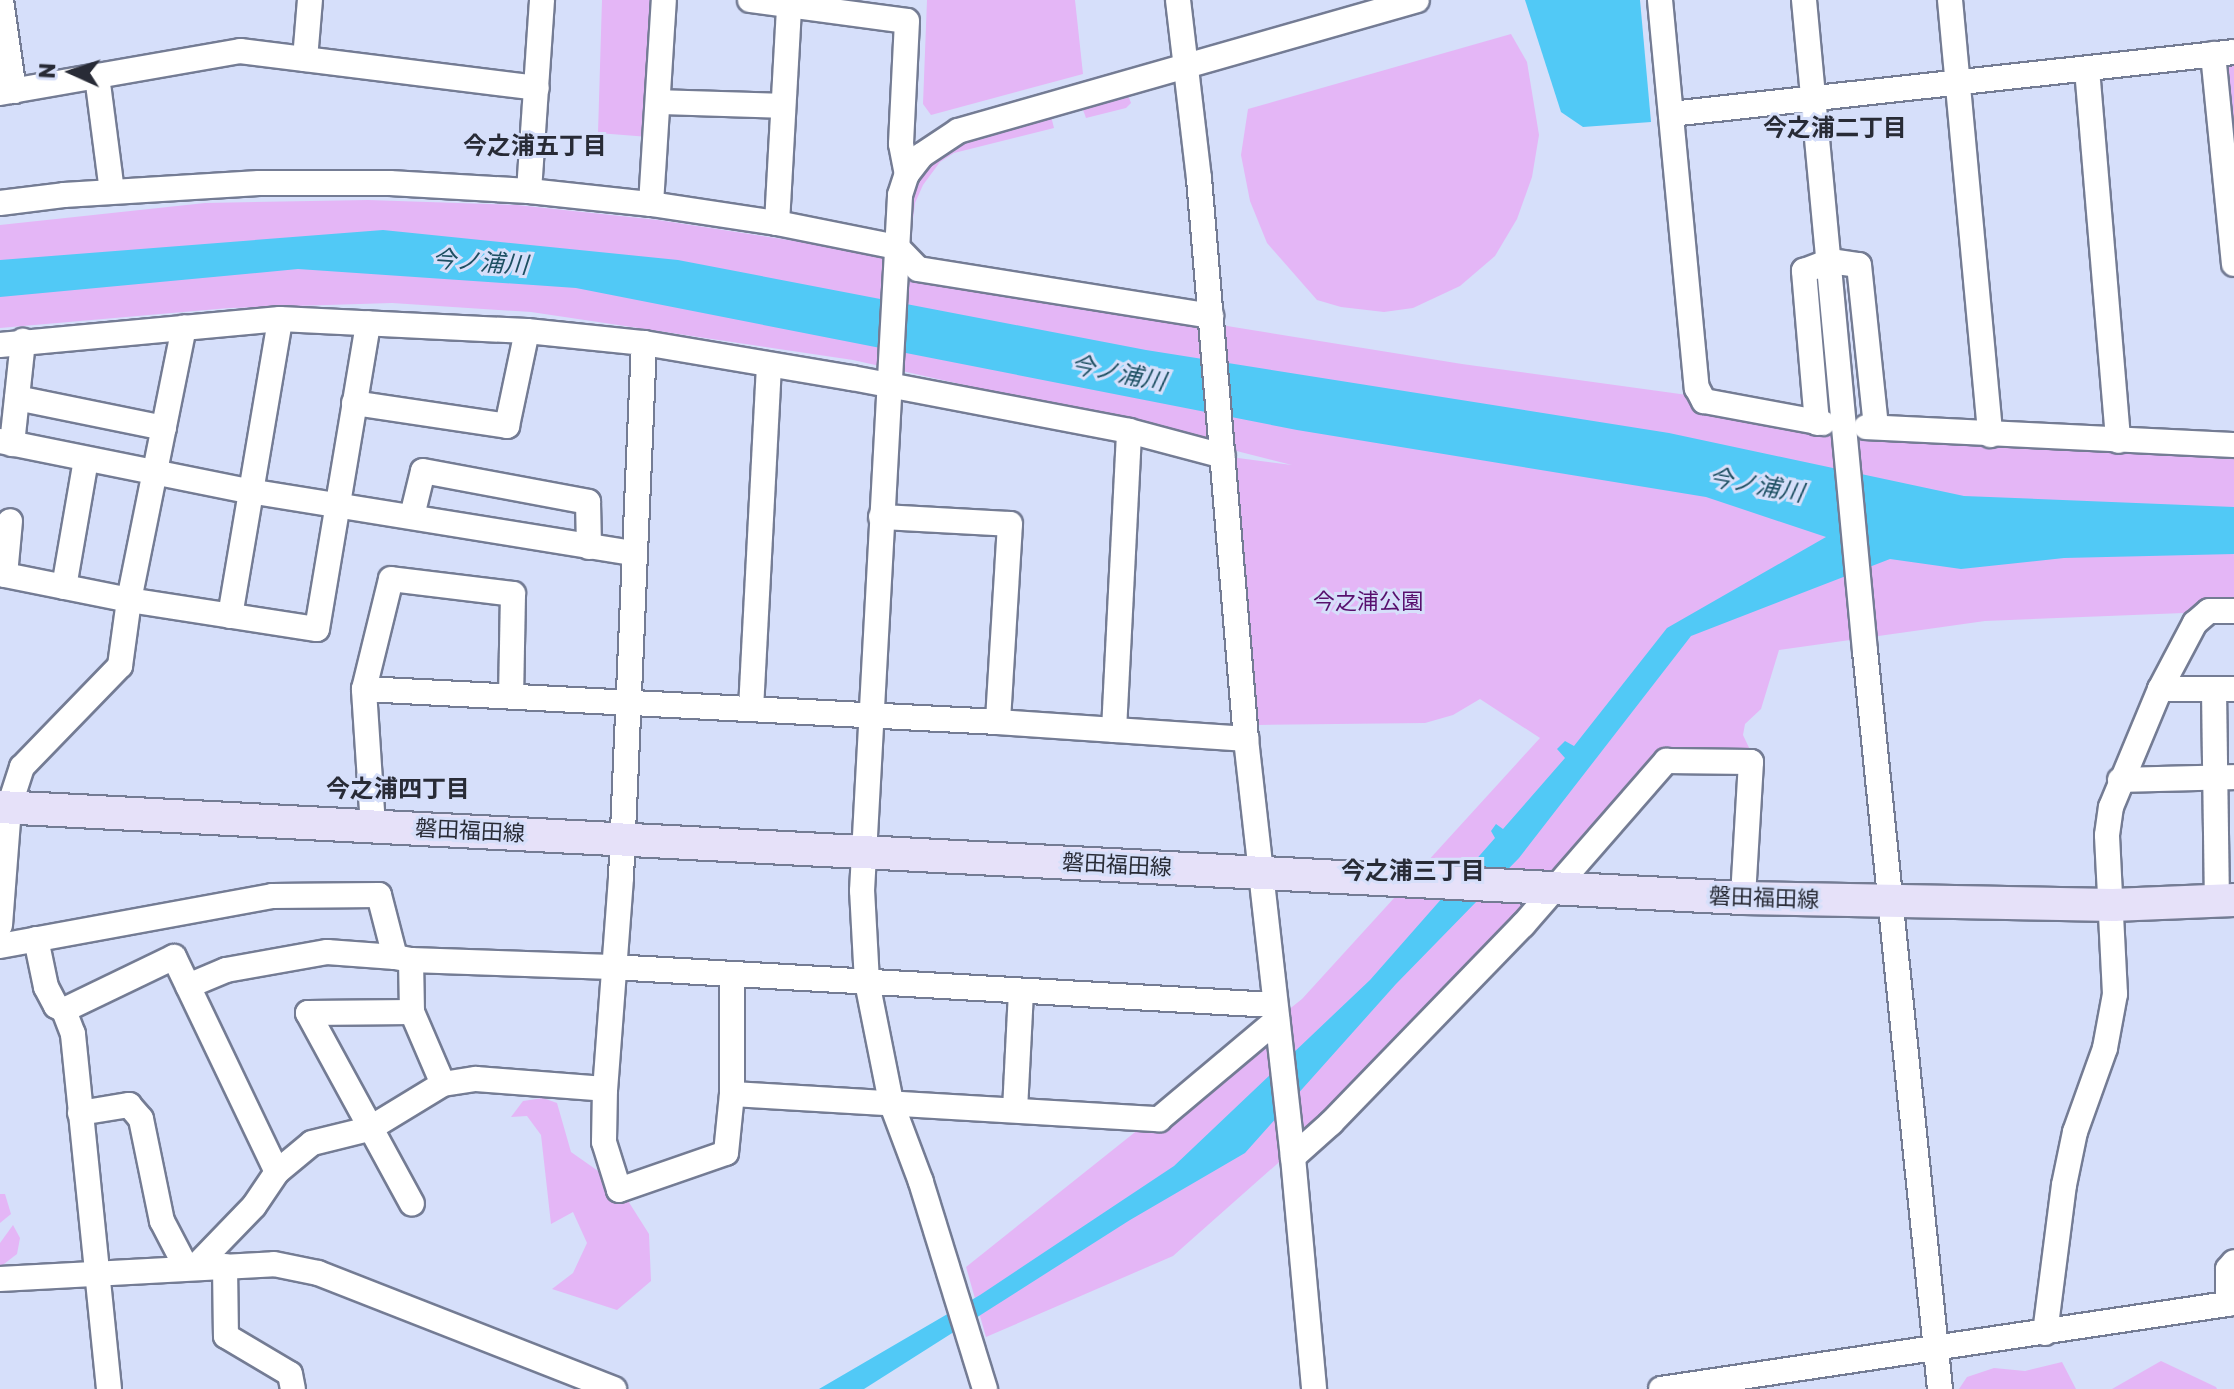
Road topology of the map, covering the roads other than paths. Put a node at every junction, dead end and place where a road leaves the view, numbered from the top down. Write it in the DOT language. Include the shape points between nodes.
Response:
graph roads {
  1 [pos="1,0"];
  2 [pos="310,0"];
  3 [pos="542,0"];
  4 [pos="664,0"];
  5 [pos="750,0"];
  6 [pos="1178,0"];
  7 [pos="1417,0"];
  8 [pos="1660,0"];
  9 [pos="1804,0"];
  10 [pos="1950,0"];
  11 [pos="789,5"];
  12 [pos="2224,53"];
  13 [pos="305,59"];
  14 [pos="1184,67"];
  15 [pos="2087,69"];
  16 [pos="97,76"];
  17 [pos="1958,83"];
  18 [pos="537,88"];
  19 [pos="7,92"];
  20 [pos="1813,100"];
  21 [pos="658,102"];
  22 [pos="783,106"];
  23 [pos="1671,114"];
  24 [pos="907,174"];
  25 [pos="112,191"];
  26 [pos="529,191"];
  27 [pos="0,203"];
  28 [pos="651,204"];
  29 [pos="777,223"];
  30 [pos="896,256"];
  31 [pos="1830,261"];
  32 [pos="2234,264"];
  33 [pos="280,319"];
  34 [pos="368,323"];
  35 [pos="1212,325"];
  36 [pos="184,327"];
  37 [pos="527,331"];
  38 [pos="11,343"];
  39 [pos="644,343"];
  40 [pos="769,365"];
  41 [pos="888,381"];
  42 [pos="17,398"];
  43 [pos="354,403"];
  44 [pos="164,428"];
  45 [pos="1129,431"];
  46 [pos="1863,432"];
  47 [pos="1990,435"];
  48 [pos="2118,441"];
  49 [pos="6,442"];
  50 [pos="2234,445"];
  51 [pos="1222,448"];
  52 [pos="86,460"];
  53 [pos="155,472"];
  54 [pos="249,491"];
  55 [pos="337,503"];
  56 [pos="412,516"];
  57 [pos="881,517"];
  58 [pos="10,521"];
  59 [pos="589,547"];
  60 [pos="633,553"];
  61 [pos="2,575"];
  62 [pos="64,587"];
  63 [pos="129,600"];
  64 [pos="2234,611"];
  65 [pos="230,616"];
  66 [pos="364,689"];
  67 [pos="2160,689"];
  68 [pos="2224,689"];
  69 [pos="511,696"];
  70 [pos="628,703"];
  71 [pos="751,709"];
  72 [pos="872,718"];
  73 [pos="998,722"];
  74 [pos="1114,730"];
  75 [pos="1246,739"];
  76 [pos="2226,777"];
  77 [pos="2120,780"];
  78 [pos="4,807"];
  79 [pos="373,826"];
  80 [pos="621,839"];
  81 [pos="865,852"];
  82 [pos="1262,872"];
  83 [pos="1539,887"];
  84 [pos="1743,898"];
  85 [pos="2226,900"];
  86 [pos="1892,902"];
  87 [pos="2113,905"];
  88 [pos="0,925"];
  89 [pos="36,939"];
  90 [pos="0,946"];
  91 [pos="403,958"];
  92 [pos="612,967"];
  93 [pos="732,976"];
  94 [pos="867,982"];
  95 [pos="188,986"];
  96 [pos="1021,992"];
  97 [pos="64,1010"];
  98 [pos="412,1012"];
  99 [pos="1277,1022"];
  100 [pos="443,1084"];
  101 [pos="605,1089"];
  102 [pos="732,1094"];
  103 [pos="891,1102"];
  104 [pos="1015,1110"];
  105 [pos="80,1113"];
  106 [pos="369,1129"];
  107 [pos="1292,1155"];
  108 [pos="277,1172"];
  109 [pos="412,1204"];
  110 [pos="2234,1262"];
  111 [pos="191,1266"];
  112 [pos="225,1266"];
  113 [pos="96,1272"];
  114 [pos="0,1279"];
  115 [pos="2231,1304"];
  116 [pos="2045,1333"];
  117 [pos="1939,1348"];
  118 [pos="1786,1380"];
  119 [pos="109,1389"];
  120 [pos="293,1389"];
  121 [pos="614,1389"];
  122 [pos="985,1389"];
  123 [pos="1314,1389"];
  124 [pos="1661,1389"];
  125 [pos="1940,1389"];
  1 -- 19 [label="street"];
  2 -- 13 [label="street"];
  3 -- 18 [label="street"];
  4 -- 21 [label="street"];
  5 -- 11 [label="street"];
  6 -- 14 [label="street"];
  7 -- 14 [label="street"];
  8 -- 23 [label="street"];
  9 -- 20 [label="street"];
  10 -- 17 [label="street"];
  11 -- 22 [label="street"];
  11 -- 24 [label="street" via="907,21 901,144"];
  12 -- 15 [label="street"];
  12 -- 32 [label="street"];
  13 -- 16 [label="street" via="240,51"];
  13 -- 18 [label="street"];
  14 -- 24 [label="street" via="958,131 922,155"];
  14 -- 35 [label="street"];
  15 -- 17 [label="street"];
  15 -- 48 [label="street"];
  16 -- 19 [label="street"];
  16 -- 25 [label="street"];
  17 -- 20 [label="street"];
  17 -- 47 [label="street"];
  18 -- 26 [label="street"];
  20 -- 23 [label="street"];
  20 -- 31 [label="street"];
  21 -- 22 [label="street"];
  21 -- 28 [label="street"];
  22 -- 29 [label="street"];
  23 -- 31 [label="street" via="1697,388 1704,401 1820,423 1804,271"];
  24 -- 30 [label="street" via="900,195"];
  25 -- 26 [label="street" via="259,183"];
  25 -- 27 [label="street"];
  26 -- 28 [label="street"];
  28 -- 29 [label="street"];
  29 -- 30 [label="street"];
  30 -- 35 [label="street" via="918,269"];
  30 -- 41 [label="street"];
  31 -- 46 [label="street"];
  33 -- 34 [label="street"];
  33 -- 36 [label="street"];
  33 -- 54 [label="street"];
  34 -- 37 [label="street"];
  34 -- 43 [label="street"];
  35 -- 51 [label="street"];
  36 -- 38 [label="street"];
  36 -- 44 [label="street"];
  37 -- 39 [label="street"];
  37 -- 43 [label="street" via="507,426"];
  38 -- 42 [label="street"];
  39 -- 40 [label="street"];
  39 -- 60 [label="street"];
  40 -- 41 [label="street"];
  40 -- 71 [label="street"];
  41 -- 45 [label="street"];
  41 -- 57 [label="street"];
  42 -- 44 [label="street"];
  42 -- 49 [label="street"];
  43 -- 55 [label="street"];
  44 -- 53 [label="street"];
  45 -- 51 [label="street"];
  45 -- 74 [label="street"];
  46 -- 47 [label="street"];
  46 -- 86 [label="street" via="1865,651"];
  47 -- 48 [label="street"];
  48 -- 50 [label="street"];
  49 -- 52 [label="street"];
  51 -- 75 [label="street"];
  52 -- 53 [label="street"];
  52 -- 62 [label="street"];
  53 -- 54 [label="street"];
  53 -- 63 [label="street"];
  54 -- 55 [label="street"];
  54 -- 65 [label="street"];
  55 -- 56 [label="street"];
  55 -- 65 [label="street" via="317,629"];
  56 -- 59 [label="street"];
  56 -- 59 [label="street" via="423,471 588,502"];
  57 -- 72 [label="street"];
  57 -- 73 [label="street" via="1010,524"];
  58 -- 61 [label="street"];
  59 -- 60 [label="street"];
  60 -- 70 [label="street"];
  61 -- 62 [label="street"];
  62 -- 63 [label="street"];
  63 -- 65 [label="street"];
  63 -- 78 [label="street" via="120,666 22,767"];
  64 -- 67 [label="street" via="2209,611 2195,623"];
  66 -- 69 [label="street"];
  66 -- 69 [label="street" via="391,579 513,594"];
  66 -- 79 [label="street"];
  67 -- 68 [label="street"];
  67 -- 77 [label="street"];
  68 -- 76 [label="street"];
  69 -- 70 [label="street"];
  70 -- 71 [label="street"];
  70 -- 80 [label="street"];
  71 -- 72 [label="street"];
  72 -- 73 [label="street"];
  72 -- 81 [label="street"];
  73 -- 74 [label="street"];
  74 -- 75 [label="street"];
  75 -- 82 [label="street"];
  76 -- 77 [label="street"];
  76 -- 85 [label="street"];
  77 -- 87 [label="street" via="2107,835"];
  78 -- 79 [label="main road, 磐田福田線"];
  78 -- 88 [label="street"];
  79 -- 80 [label="main road, 磐田福田線"];
  80 -- 81 [label="main road, 磐田福田線"];
  80 -- 92 [label="street"];
  81 -- 82 [label="main road, 磐田福田線"];
  81 -- 94 [label="street"];
  82 -- 83 [label="main road, 磐田福田線"];
  82 -- 99 [label="street"];
  83 -- 84 [label="main road, 磐田福田線"];
  83 -- 84 [label="street" via="1659,765 1676,758 1751,762"];
  83 -- 107 [label="street" via="1353,1101"];
  84 -- 86 [label="main road, 磐田福田線"];
  85 -- 87 [label="main road, 磐田福田線"];
  86 -- 87 [label="main road, 磐田福田線"];
  86 -- 117 [label="street"];
  87 -- 116 [label="street" via="2115,994 2105,1048 2075,1132 2064,1185"];
  89 -- 90 [label="street"];
  89 -- 91 [label="street" via="272,896 379,895"];
  89 -- 97 [label="street" via="46,987"];
  91 -- 92 [label="street"];
  91 -- 95 [label="street" via="327,952 226,970"];
  91 -- 98 [label="street"];
  92 -- 93 [label="street"];
  92 -- 101 [label="street"];
  93 -- 94 [label="street"];
  93 -- 102 [label="street"];
  94 -- 96 [label="street"];
  94 -- 103 [label="street"];
  95 -- 97 [label="street" via="174,957"];
  95 -- 108 [label="street"];
  96 -- 99 [label="street"];
  96 -- 104 [label="street"];
  97 -- 105 [label="street" via="73,1034"];
  98 -- 100 [label="street"];
  98 -- 106 [label="street" via="308,1013"];
  99 -- 104 [label="street" via="1159,1119"];
  99 -- 107 [label="street"];
  100 -- 101 [label="street" via="476,1079"];
  100 -- 106 [label="street"];
  101 -- 102 [label="street" via="604,1142 619,1190 726,1153"];
  102 -- 103 [label="street"];
  103 -- 104 [label="street"];
  103 -- 122 [label="street"];
  105 -- 111 [label="street" via="129,1105 141,1119 162,1221"];
  105 -- 113 [label="street"];
  106 -- 108 [label="street" via="312,1143"];
  106 -- 109 [label="street"];
  107 -- 123 [label="street"];
  108 -- 111 [label="street" via="254,1206"];
  110 -- 115 [label="street" via="2228,1269"];
  111 -- 112 [label="street"];
  111 -- 113 [label="street"];
  112 -- 120 [label="street" via="226,1336 290,1374"];
  112 -- 121 [label="street" via="274,1264 318,1273"];
  113 -- 114 [label="street"];
  113 -- 119 [label="street"];
  115 -- 116 [label="street"];
  116 -- 117 [label="street"];
  117 -- 118 [label="street"];
  117 -- 125 [label="street"];
  118 -- 124 [label="street"];
}
